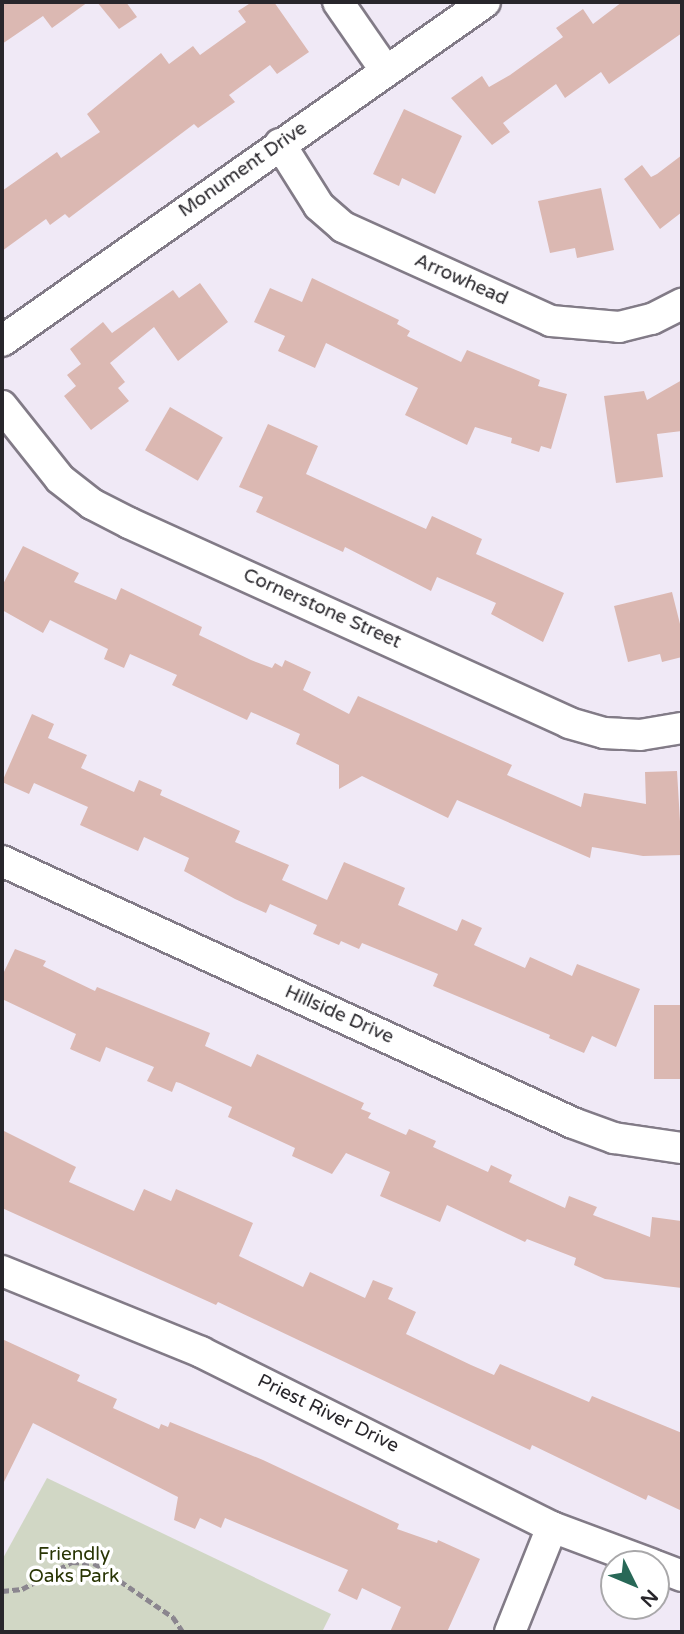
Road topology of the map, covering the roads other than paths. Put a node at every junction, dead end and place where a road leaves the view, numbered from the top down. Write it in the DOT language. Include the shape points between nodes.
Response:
graph roads {
  1 [pos="338,2"];
  2 [pos="485,2"];
  3 [pos="385,70"];
  4 [pos="280,144"];
  5 [pos="682,304"];
  6 [pos="2,341"];
  7 [pos="2,406"];
  8 [pos="682,728"];
  9 [pos="2,861"];
  10 [pos="682,1148"];
  11 [pos="2,1270"];
  12 [pos="552,1527"];
  13 [pos="614,1550"];
  14 [pos="510,1632"];
  1 -- 3 [label="street"];
  2 -- 3 [label="street, Monument Drive"];
  3 -- 4 [label="street, Monument Drive"];
  4 -- 5 [label="street, Arrowhead" via="319,206 343,228 551,321 619,327 652,319"];
  4 -- 6 [label="street, Monument Drive"];
  7 -- 8 [label="street, Cornerstone Street" via="60,478 92,504 129,523 569,723 604,733 640,735"];
  9 -- 10 [label="street, Hillside Drive" via="573,1123 614,1138"];
  11 -- 12 [label="street, Priest River Drive" via="201,1352"];
  12 -- 13 [label="street, Priest River Drive"];
  12 -- 14 [label="street"];
}
